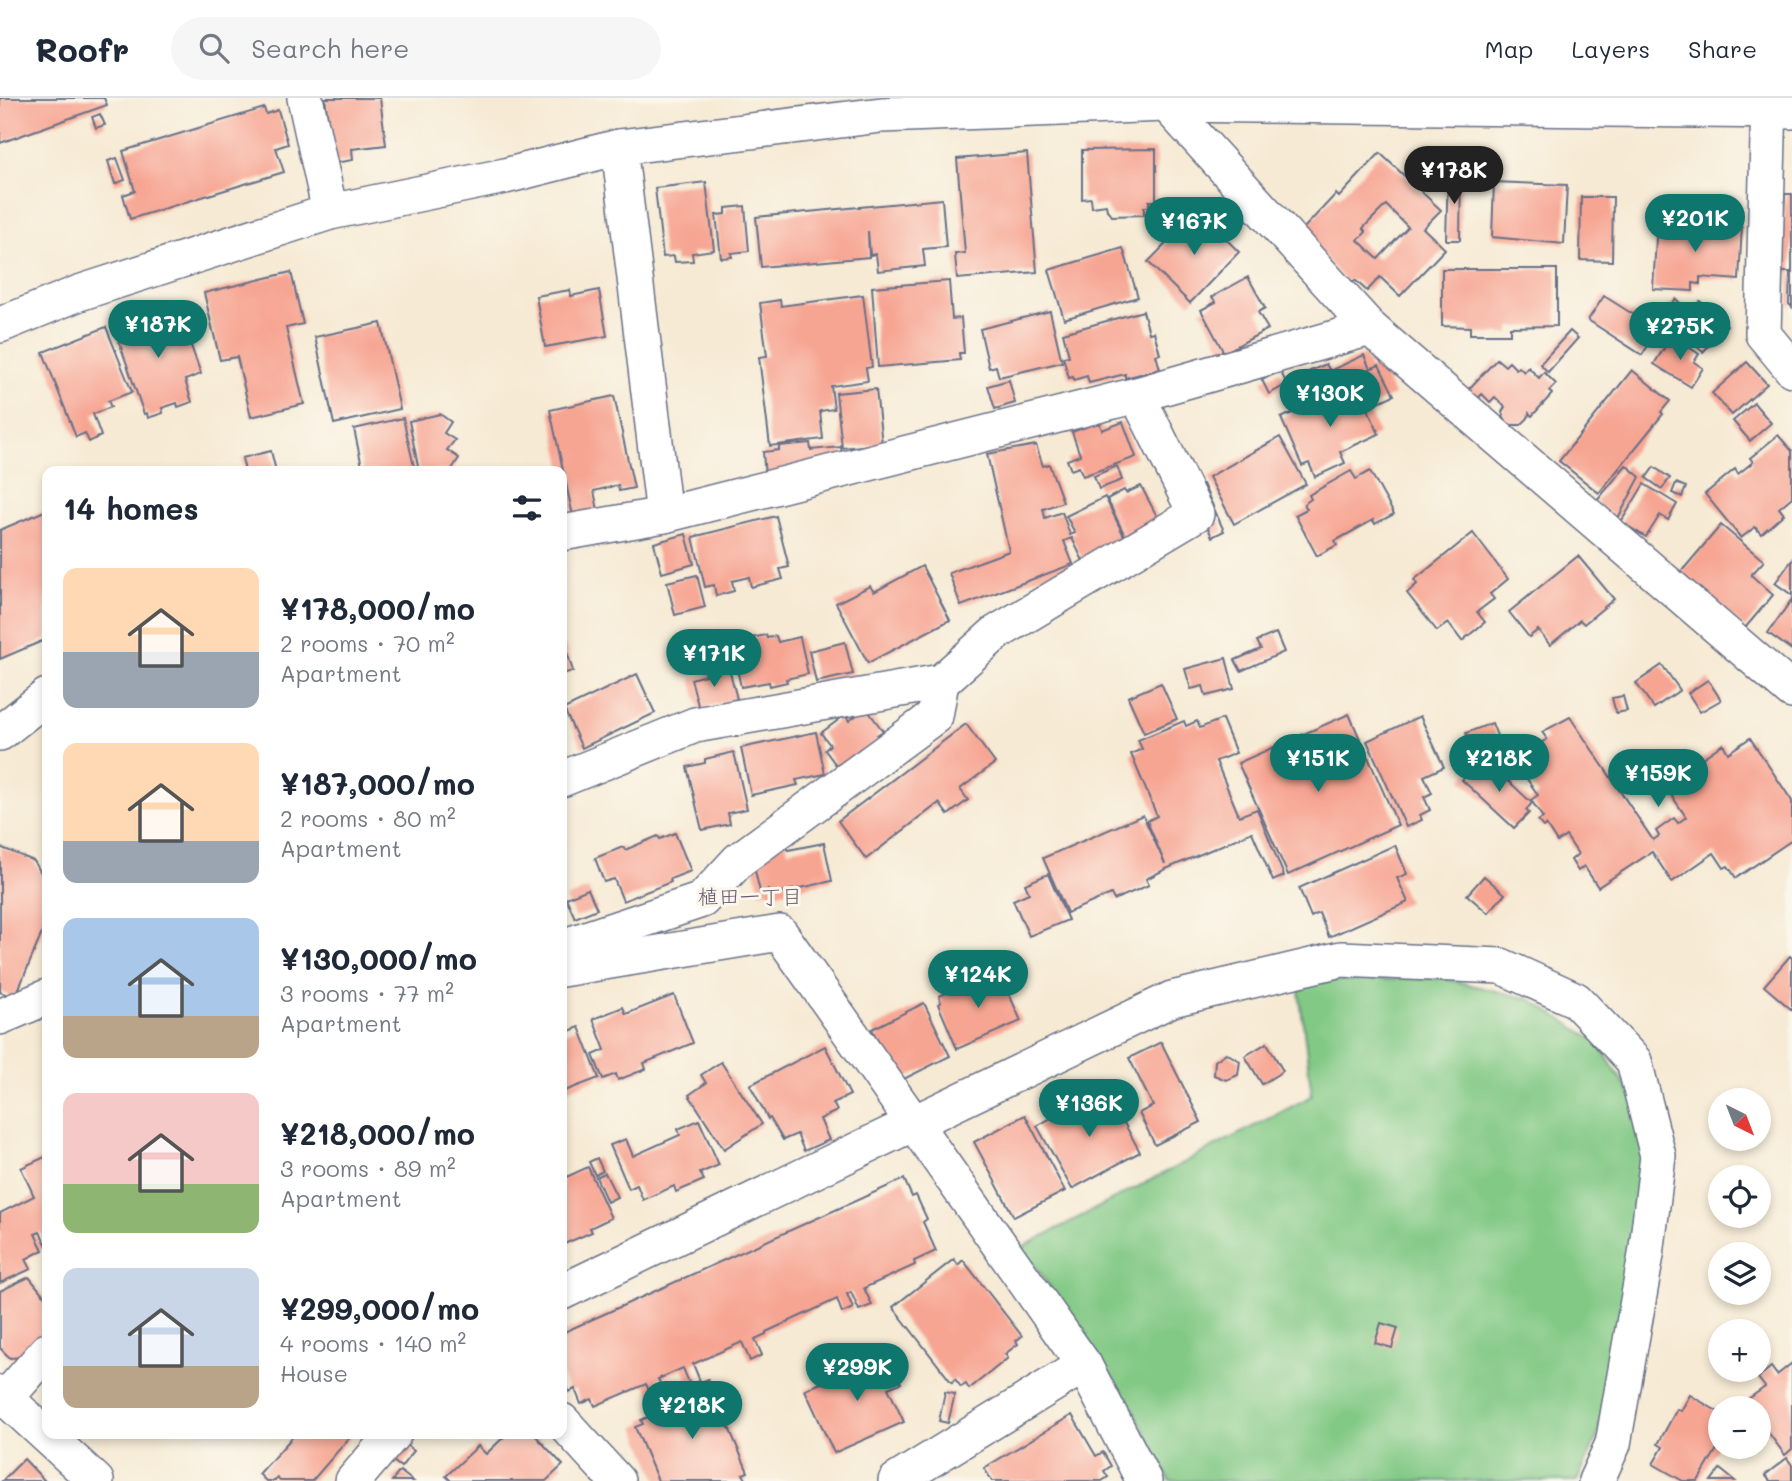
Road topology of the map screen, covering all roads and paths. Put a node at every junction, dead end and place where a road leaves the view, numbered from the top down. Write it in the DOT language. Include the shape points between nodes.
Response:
graph roads {
  1 [pos="305,98"];
  2 [pos="1163,101"];
  3 [pos="1776,107"];
  4 [pos="620,148"];
  5 [pos="330,212"];
  6 [pos="0,326"];
  7 [pos="1370,328"];
  8 [pos="1792,369"];
  9 [pos="1137,396"];
  10 [pos="664,515"];
  11 [pos="567,532"];
  12 [pos="941,682"];
  13 [pos="1788,682"];
  14 [pos="42,700"];
  15 [pos="0,733"];
  16 [pos="567,777"];
  17 [pos="567,945"];
  18 [pos="567,968"];
  19 [pos="42,999"];
  20 [pos="0,1017"];
  21 [pos="913,1123"];
  22 [pos="567,1290"];
  23 [pos="42,1356"];
  24 [pos="1084,1365"];
  25 [pos="3,1396"];
  26 [pos="567,1426"];
  27 [pos="42,1432"];
  28 [pos="50,1439"];
  29 [pos="389,1439"];
  30 [pos="96,1481"];
  31 [pos="354,1481"];
  32 [pos="617,1481"];
  33 [pos="896,1481"];
  34 [pos="1144,1481"];
  35 [pos="1596,1481"];
  1 -- 5 [label="street"];
  2 -- 3 [label="street"];
  2 -- 4 [label="street" via="881,115"];
  2 -- 7 [label="street"];
  3 -- 8 [label="street" via="1763,334"];
  4 -- 5 [label="street"];
  4 -- 10 [label="street"];
  5 -- 6 [label="street" via="79,293"];
  7 -- 9 [label="street"];
  7 -- 13 [label="street"];
  9 -- 10 [label="street"];
  9 -- 12 [label="street" via="1196,514 996,633"];
  10 -- 11 [label="street"];
  12 -- 16 [label="street" via="695,725"];
  12 -- 17 [label="street" via="935,716 739,860 702,900"];
  14 -- 15 [label="street"];
  18 -- 21 [label="street" via="780,933"];
  19 -- 20 [label="street"];
  21 -- 22 [label="street"];
  21 -- 24 [label="street"];
  21 -- 35 [label="street" via="1172,999 1341,960 1501,965 1576,1000 1634,1060 1658,1156 1613,1444"];
  23 -- 25 [label="street"];
  24 -- 33 [label="street"];
  24 -- 34 [label="street"];
  25 -- 27 [label="street"];
  26 -- 32 [label="street"];
  28 -- 30 [label="street"];
  29 -- 31 [label="street"];
}
